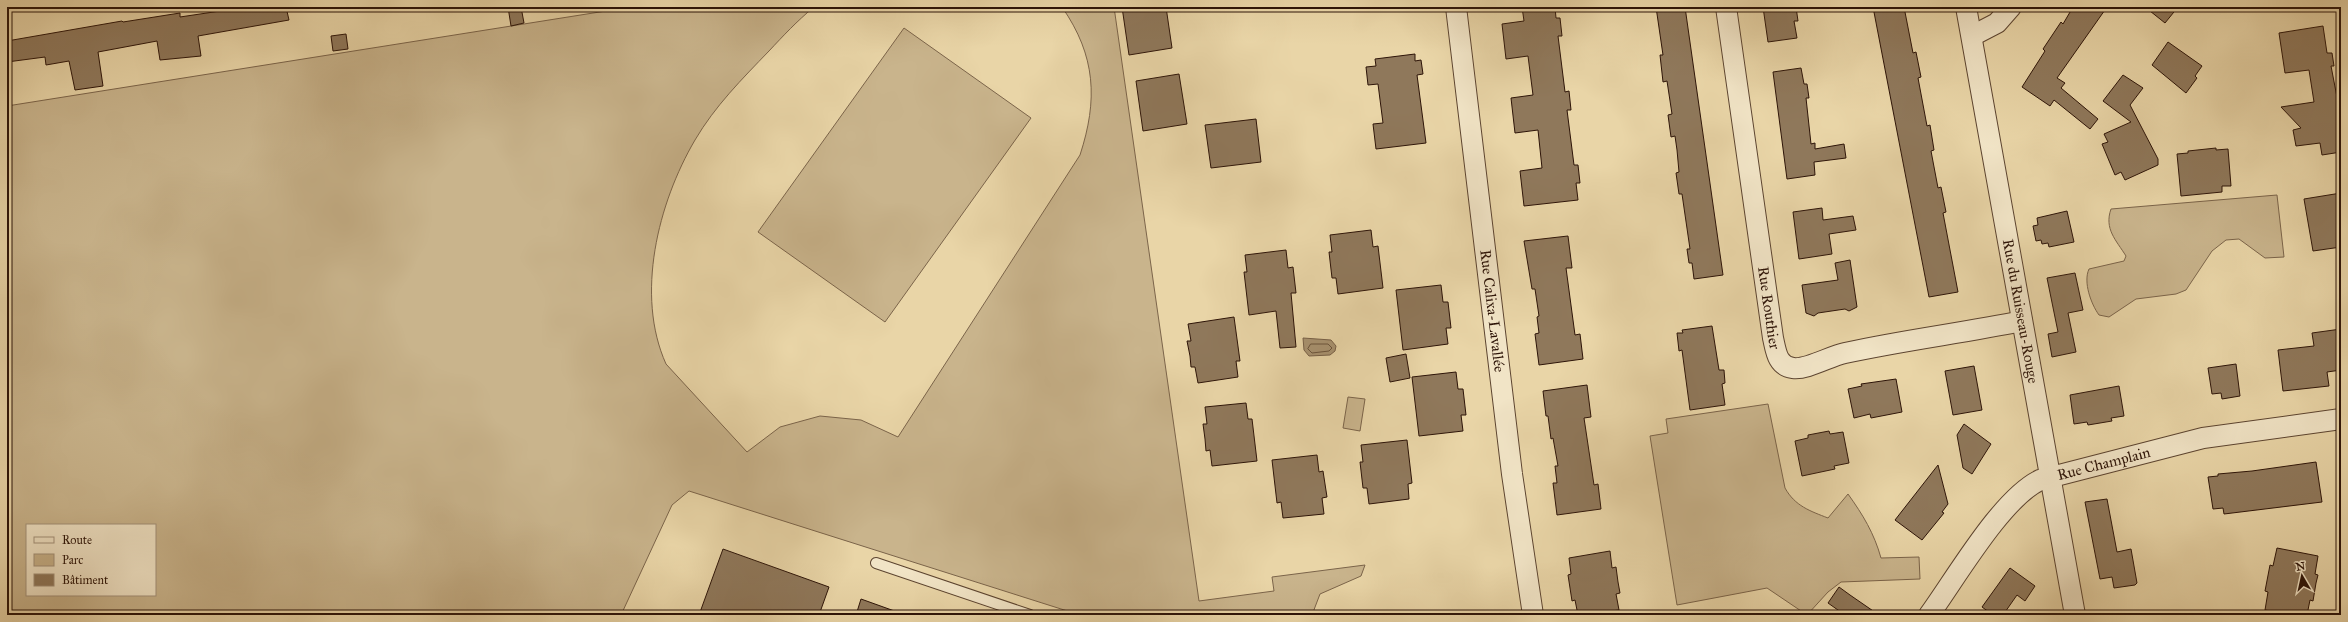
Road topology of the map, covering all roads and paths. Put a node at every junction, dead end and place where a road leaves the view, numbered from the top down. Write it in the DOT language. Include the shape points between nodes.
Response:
graph roads {
  1 [pos="1456,7"];
  2 [pos="1726,7"];
  3 [pos="1966,7"];
  4 [pos="2011,7"];
  5 [pos="1972,36"];
  6 [pos="2022,321"];
  7 [pos="2341,419"];
  8 [pos="2050,476"];
  9 [pos="876,563"];
  10 [pos="1030,615"];
  11 [pos="1533,615"];
  12 [pos="1929,615"];
  13 [pos="2075,615"];
  1 -- 11 [label="street, Rue Calixa-Lavallée" via="1512,474"];
  2 -- 6 [label="street, Rue Routhier" via="1773,338 1781,362 1786,366 1799,368 1844,353"];
  3 -- 5 [label="street, Rue du Ruisseau-Rouge"];
  4 -- 5 [label="street" via="1997,23"];
  5 -- 6 [label="street, Rue du Ruisseau-Rouge"];
  6 -- 8 [label="street, Rue du Ruisseau-Rouge"];
  7 -- 8 [label="street, Rue Champlain" via="2203,438"];
  8 -- 12 [label="street, Rue Champlain" via="2030,484 2014,498"];
  8 -- 13 [label="street, Rue du Ruisseau-Rouge"];
  9 -- 10 [label="lane"];
}
